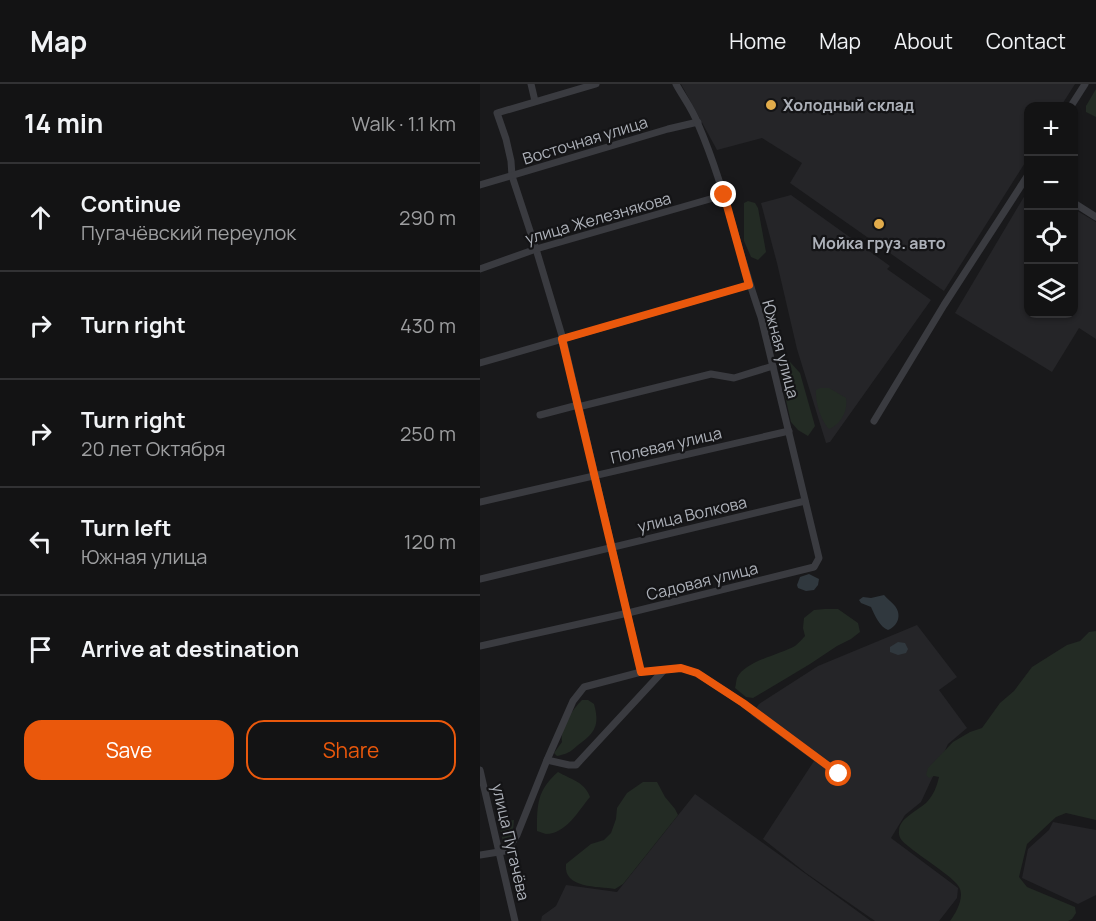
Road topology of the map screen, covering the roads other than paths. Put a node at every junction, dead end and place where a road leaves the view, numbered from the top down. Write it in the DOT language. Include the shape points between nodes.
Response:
graph roads {
  1 [pos="531,84"];
  2 [pos="564,84"];
  3 [pos="596,84"];
  4 [pos="676,84"];
  5 [pos="1085,84"];
  6 [pos="566,92"];
  7 [pos="536,101"];
  8 [pos="1074,102"];
  9 [pos="698,122"];
  10 [pos="512,176"];
  11 [pos="1024,182"];
  12 [pos="480,185"];
  13 [pos="724,195"];
  14 [pos="1078,206"];
  15 [pos="1096,217"];
  16 [pos="536,249"];
  17 [pos="480,269"];
  18 [pos="749,285"];
  19 [pos="562,339"];
  20 [pos="480,363"];
  21 [pos="773,366"];
  22 [pos="578,406"];
  23 [pos="540,415"];
  24 [pos="874,421"];
  25 [pos="789,431"];
  26 [pos="594,476"];
  27 [pos="805,501"];
  28 [pos="480,502"];
  29 [pos="610,547"];
  30 [pos="819,558"];
  31 [pos="480,579"];
  32 [pos="628,613"];
  33 [pos="480,645"];
  34 [pos="664,670"];
  35 [pos="641,672"];
  36 [pos="547,760"];
  37 [pos="480,770"];
  38 [pos="839,774"];
  39 [pos="500,852"];
  40 [pos="480,855"];
  41 [pos="515,921"];
  1 -- 7 [label="street"];
  2 -- 6 [label="street"];
  3 -- 6 [label="street"];
  4 -- 9 [label="street, Южная улица"];
  5 -- 8 [label="street"];
  6 -- 7 [label="street"];
  7 -- 10 [label="street" via="497,113 512,161"];
  9 -- 10 [label="street, Восточная улица"];
  9 -- 13 [label="street, Южная улица"];
  10 -- 12 [label="street, Восточная улица"];
  10 -- 16 [label="street"];
  11 -- 24 [label="street"];
  13 -- 16 [label="street, улица Железнякова"];
  13 -- 18 [label="street, Южная улица"];
  14 -- 15 [label="street"];
  16 -- 17 [label="street, улица Железнякова"];
  16 -- 19 [label="street"];
  18 -- 19 [label="street"];
  18 -- 21 [label="street, Южная улица"];
  19 -- 20 [label="street"];
  19 -- 22 [label="street"];
  21 -- 22 [label="street" via="734,378 711,374"];
  21 -- 25 [label="street, Южная улица"];
  22 -- 23 [label="street"];
  22 -- 26 [label="street"];
  25 -- 26 [label="street, Полевая улица"];
  25 -- 27 [label="street, Южная улица"];
  26 -- 28 [label="street, Полевая улица"];
  26 -- 29 [label="street"];
  27 -- 29 [label="street, улица Волкова"];
  27 -- 30 [label="street, Южная улица"];
  29 -- 31 [label="street, улица Волкова"];
  29 -- 32 [label="street"];
  30 -- 32 [label="street, Садовая улица" via="814,567"];
  32 -- 33 [label="street, Садовая улица"];
  32 -- 35 [label="street"];
  34 -- 35 [label="street"];
  34 -- 36 [label="street" via="576,765"];
  34 -- 38 [label="street" via="681,668 697,673"];
  35 -- 36 [label="street" via="584,687 573,701"];
  36 -- 39 [label="street" via="517,835 509,848"];
  37 -- 39 [label="street, улица Пугачёва"];
  39 -- 40 [label="street"];
  39 -- 41 [label="street, улица Пугачёва"];
}
